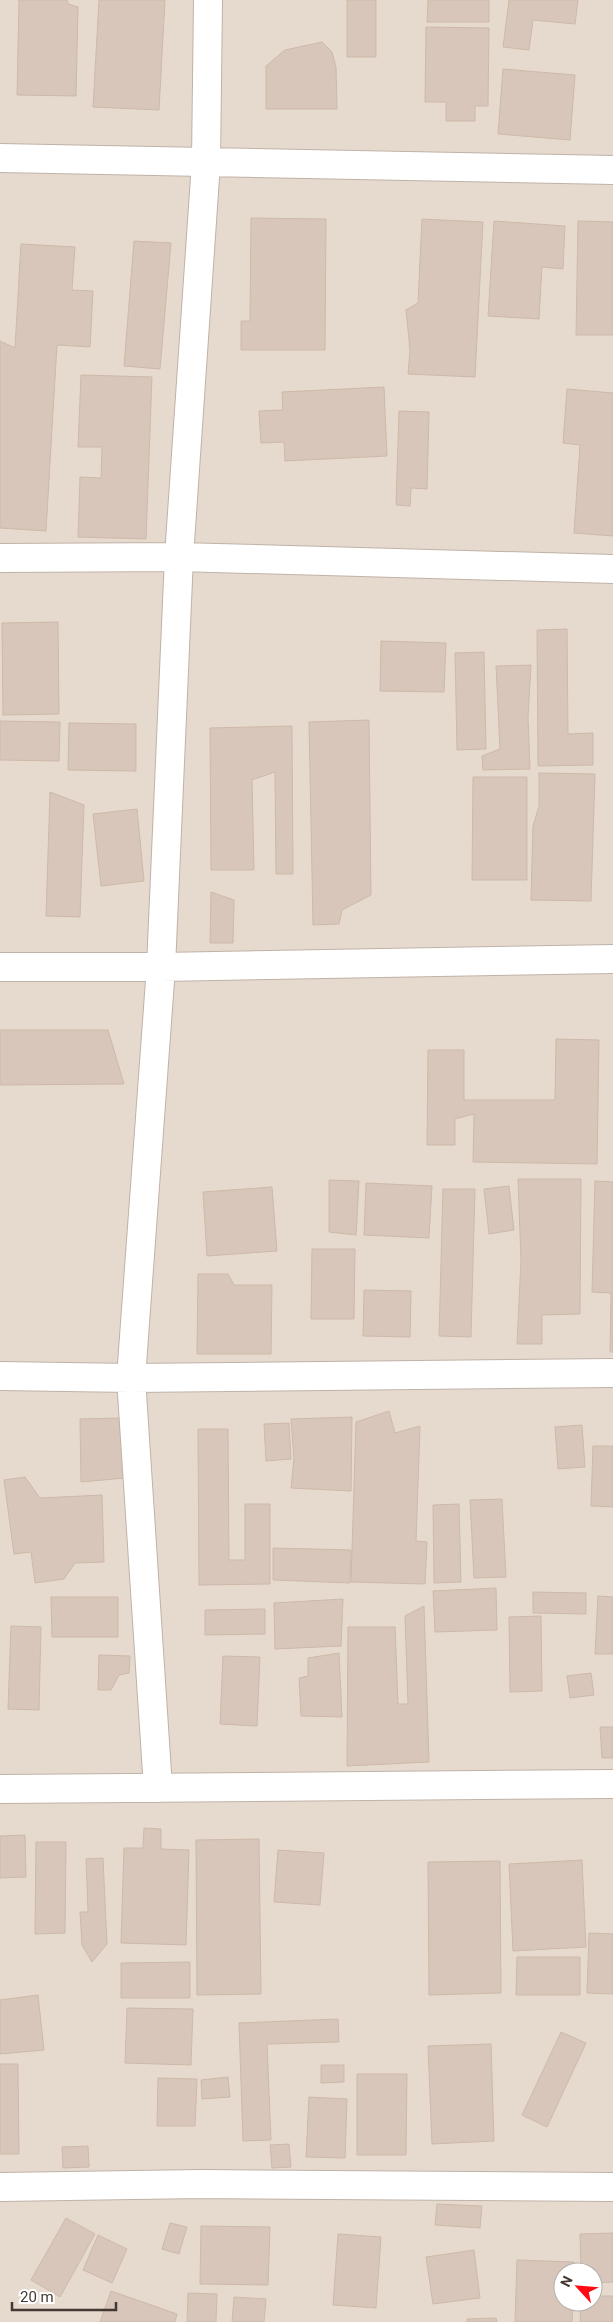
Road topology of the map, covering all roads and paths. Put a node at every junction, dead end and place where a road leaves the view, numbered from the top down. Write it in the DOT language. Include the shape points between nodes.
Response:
graph roads {
  1 [pos="208,0"];
  2 [pos="0,158"];
  3 [pos="206,163"];
  4 [pos="613,170"];
  5 [pos="178,557"];
  6 [pos="0,558"];
  7 [pos="613,569"];
  8 [pos="613,959"];
  9 [pos="0,967"];
  10 [pos="161,967"];
  11 [pos="613,1373"];
  12 [pos="0,1376"];
  13 [pos="131,1378"];
  14 [pos="613,1784"];
  15 [pos="158,1788"];
  16 [pos="0,1789"];
  17 [pos="0,2187"];
  18 [pos="613,2187"];
  1 -- 3 [label="street"];
  2 -- 3 [label="street"];
  3 -- 4 [label="street"];
  3 -- 5 [label="street"];
  5 -- 6 [label="street"];
  5 -- 7 [label="street"];
  5 -- 10 [label="street"];
  8 -- 10 [label="street"];
  9 -- 10 [label="street"];
  10 -- 13 [label="street"];
  11 -- 13 [label="street"];
  12 -- 13 [label="street"];
  13 -- 15 [label="street"];
  14 -- 15 [label="street"];
  15 -- 16 [label="street"];
  17 -- 18 [label="street" via="202,2184"];
}
